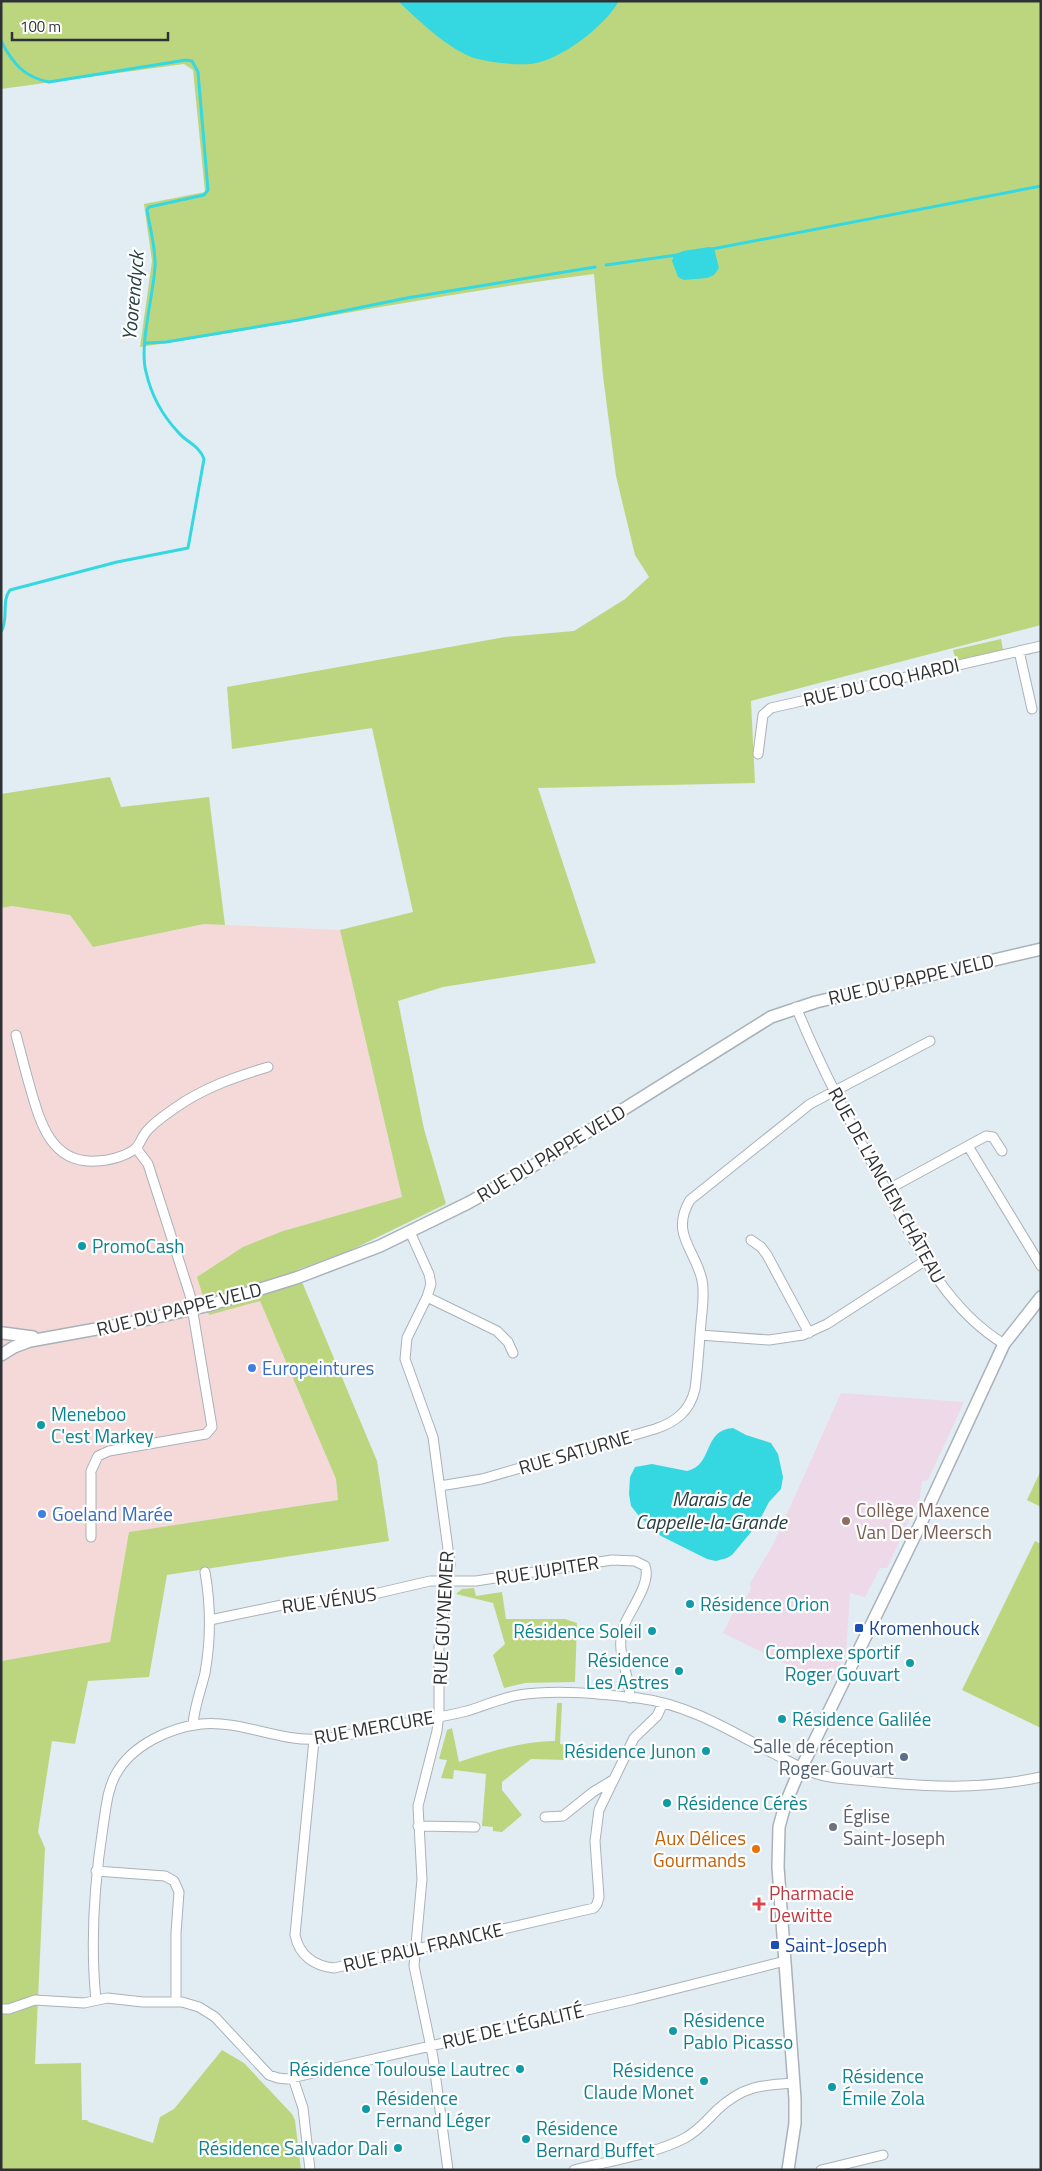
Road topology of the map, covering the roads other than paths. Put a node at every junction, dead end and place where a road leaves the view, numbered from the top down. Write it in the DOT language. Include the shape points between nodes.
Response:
graph roads {
  1 [pos="1041,646"];
  2 [pos="1019,651"];
  3 [pos="1032,709"];
  4 [pos="758,754"];
  5 [pos="1041,949"];
  6 [pos="796,1008"];
  7 [pos="16,1036"];
  8 [pos="930,1042"];
  9 [pos="268,1066"];
  10 [pos="834,1092"];
  11 [pos="968,1146"];
  12 [pos="136,1148"];
  13 [pos="1002,1151"];
  14 [pos="887,1190"];
  15 [pos="410,1232"];
  16 [pos="751,1240"];
  17 [pos="926,1260"];
  18 [pos="1041,1266"];
  19 [pos="427,1297"];
  20 [pos="1041,1297"];
  21 [pos="193,1309"];
  22 [pos="2,1332"];
  23 [pos="809,1333"];
  24 [pos="700,1335"];
  25 [pos="50,1336"];
  26 [pos="1004,1344"];
  27 [pos="514,1353"];
  28 [pos="1,1355"];
  29 [pos="440,1486"];
  30 [pos="91,1537"];
  31 [pos="205,1572"];
  32 [pos="449,1581"];
  33 [pos="210,1620"];
  34 [pos="630,1698"];
  35 [pos="663,1703"];
  36 [pos="439,1716"];
  37 [pos="193,1725"];
  38 [pos="314,1740"];
  39 [pos="801,1767"];
  40 [pos="1041,1777"];
  41 [pos="613,1780"];
  42 [pos="545,1817"];
  43 [pos="418,1826"];
  44 [pos="475,1827"];
  45 [pos="96,1871"];
  46 [pos="415,1950"];
  47 [pos="785,1961"];
  48 [pos="96,2000"];
  49 [pos="176,2002"];
  50 [pos="1,2009"];
  51 [pos="430,2045"];
  52 [pos="293,2078"];
  53 [pos="794,2083"];
  54 [pos="883,2155"];
  55 [pos="310,2170"];
  56 [pos="448,2170"];
  57 [pos="574,2170"];
  58 [pos="788,2170"];
  59 [pos="821,2170"];
  1 -- 2 [label="street, RUE DU COQ HARDI"];
  2 -- 3 [label="street"];
  2 -- 4 [label="street, RUE DU COQ HARDI" via="771,708 763,715"];
  5 -- 6 [label="street, RUE DU PAPPE VELD"];
  6 -- 10 [label="street, RUE DE L'ANCIEN CHÂTEAU"];
  6 -- 15 [label="street, RUE DU PAPPE VELD" via="758,1024 520,1174"];
  7 -- 12 [label="street" via="41,1124 57,1148 75,1158 93,1161 120,1156"];
  8 -- 10 [label="street"];
  9 -- 12 [label="street" via="223,1082 183,1102 150,1128"];
  10 -- 14 [label="street, RUE DE L'ANCIEN CHÂTEAU"];
  10 -- 24 [label="street" via="805,1108 700,1190 687,1205 682,1223 683,1236 703,1286"];
  11 -- 13 [label="street" via="991,1136"];
  11 -- 14 [label="street"];
  11 -- 18 [label="street"];
  12 -- 21 [label="street" via="148,1164"];
  14 -- 17 [label="street, RUE DE L'ANCIEN CHÂTEAU"];
  15 -- 19 [label="street, RUE GUYNEMER" via="430,1278"];
  15 -- 21 [label="street, RUE DU PAPPE VELD" via="308,1274"];
  16 -- 23 [label="street" via="767,1255"];
  17 -- 23 [label="street"];
  17 -- 26 [label="street, RUE DE L'ANCIEN CHÂTEAU" via="962,1310 985,1332"];
  19 -- 27 [label="street" via="497,1331"];
  19 -- 29 [label="street, RUE GUYNEMER" via="407,1338 405,1355 433,1437"];
  20 -- 26 [label="street"];
  21 -- 25 [label="street, RUE DU PAPPE VELD"];
  21 -- 30 [label="street" via="211,1430 206,1434 109,1451 98,1456 91,1471"];
  22 -- 25 [label="street, RUE DU PAPPE VELD" via="22,1337"];
  22 -- 28 [label="street" via="6,1343"];
  23 -- 24 [label="street" via="769,1340"];
  24 -- 29 [label="street, RUE SATURNE" via="694,1394 682,1415 662,1427 482,1479"];
  25 -- 28 [label="street, RUE DU PAPPE VELD" via="18,1345"];
  26 -- 39 [label="street" via="929,1508"];
  29 -- 32 [label="street, RUE GUYNEMER" via="450,1560"];
  31 -- 33 [label="street"];
  32 -- 33 [label="street, RUE VÉNUS" via="430,1581 357,1598 282,1605"];
  32 -- 34 [label="street, RUE JUPITER" via="476,1581 612,1560 635,1561 645,1566 645,1582 624,1625 621,1639"];
  32 -- 36 [label="street, RUE GUYNEMER" via="439,1646"];
  33 -- 37 [label="street" via="205,1671"];
  34 -- 35 [label="street, RUE MERCURE"];
  34 -- 36 [label="street, RUE MERCURE" via="570,1693 523,1695"];
  35 -- 39 [label="street, RUE MERCURE" via="713,1721"];
  35 -- 41 [label="street" via="656,1716 634,1738"];
  36 -- 38 [label="street, RUE MERCURE"];
  36 -- 43 [label="street, RUE GUYNEMER" via="435,1746 419,1798"];
  37 -- 38 [label="street, RUE MERCURE" via="217,1724"];
  37 -- 45 [label="street, RUE MERCURE" via="145,1744 117,1772 108,1799"];
  38 -- 46 [label="street, RUE PAUL FRANCKE" via="296,1922 300,1950 313,1962 334,1968"];
  39 -- 40 [label="street, RUE MERCURE" via="832,1777 944,1787 990,1786"];
  39 -- 47 [label="street" via="785,1805 778,1834"];
  41 -- 42 [label="street" via="563,1816"];
  41 -- 46 [label="street, RUE PAUL FRANCKE" via="602,1802 595,1828 599,1897 594,1908"];
  43 -- 44 [label="street"];
  43 -- 46 [label="street, RUE GUYNEMER" via="422,1879"];
  45 -- 48 [label="street, RUE MERCURE" via="92,1939"];
  45 -- 49 [label="street" via="165,1876 177,1884"];
  46 -- 51 [label="street, RUE GUYNEMER" via="415,1972"];
  47 -- 51 [label="street, RUE DE L'ÉGALITÉ"];
  47 -- 53 [label="street"];
  48 -- 49 [label="street, RUE DE L'ÉGALITÉ"];
  48 -- 50 [label="street, RUE DE L'ÉGALITÉ" via="84,2003 35,2000"];
  49 -- 52 [label="street, RUE DE L'ÉGALITÉ" via="188,2003 210,2013 269,2074"];
  51 -- 52 [label="street, RUE DE L'ÉGALITÉ"];
  51 -- 56 [label="street, RUE GUYNEMER"];
  52 -- 55 [label="street" via="303,2108"];
  53 -- 57 [label="street" via="749,2088 731,2098 696,2131 679,2141"];
  53 -- 58 [label="street" via="795,2123"];
  54 -- 59 [label="street"];
}
